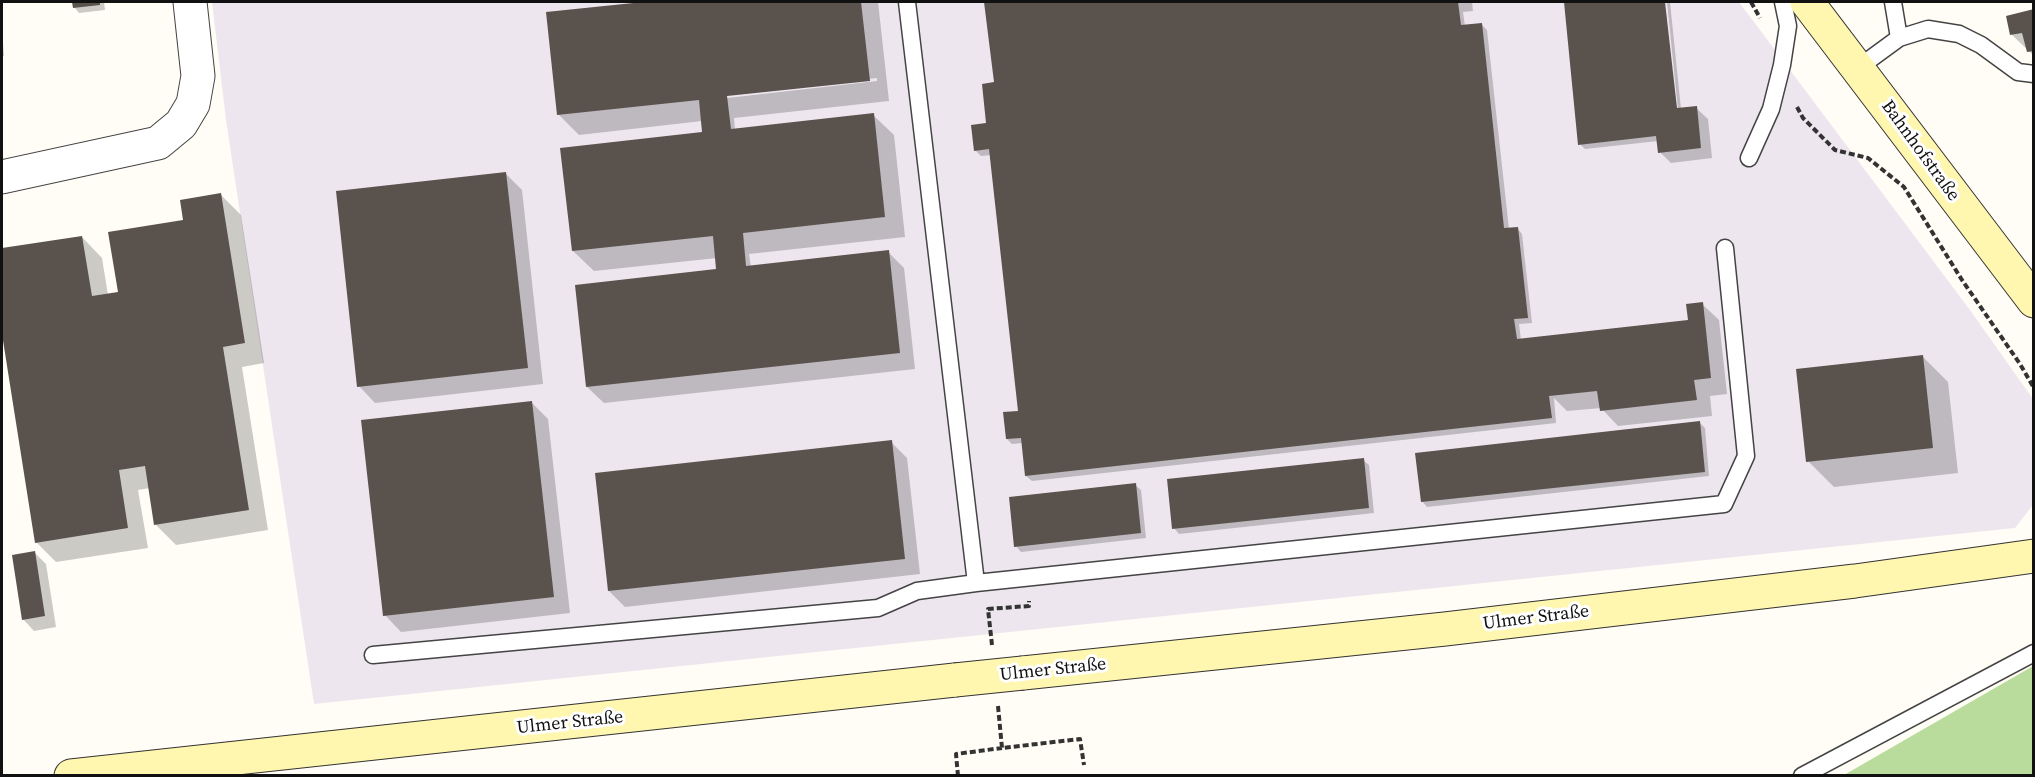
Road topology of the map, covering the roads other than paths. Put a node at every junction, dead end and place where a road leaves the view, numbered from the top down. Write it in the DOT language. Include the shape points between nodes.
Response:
graph roads {
  1 [pos="190,2"];
  2 [pos="907,2"];
  3 [pos="1784,2"];
  4 [pos="1807,2"];
  5 [pos="1893,2"];
  6 [pos="1899,38"];
  7 [pos="1858,68"];
  8 [pos="2034,74"];
  9 [pos="1749,158"];
  10 [pos="2,177"];
  11 [pos="1725,248"];
  12 [pos="2034,301"];
  13 [pos="2034,556"];
  14 [pos="976,583"];
  15 [pos="2034,653"];
  16 [pos="373,655"];
  17 [pos="71,776"];
  18 [pos="1802,776"];
  1 -- 10 [label="street" via="198,76 193,104 181,124 158,143"];
  2 -- 14 [label="lane"];
  3 -- 9 [label="lane" via="1788,26 1782,65 1771,109"];
  4 -- 7 [label="main road, Bahnhofstraße"];
  5 -- 6 [label="lane"];
  6 -- 7 [label="lane"];
  6 -- 8 [label="lane" via="1928,29 1959,34 2018,72"];
  7 -- 12 [label="main road, Bahnhofstraße"];
  11 -- 14 [label="lane" via="1746,456 1724,504"];
  13 -- 17 [label="main road, Ulmer Straße, bridge" via="1445,629"];
  14 -- 16 [label="lane" via="917,591 878,608"];
  15 -- 18 [label="lane"];
}
